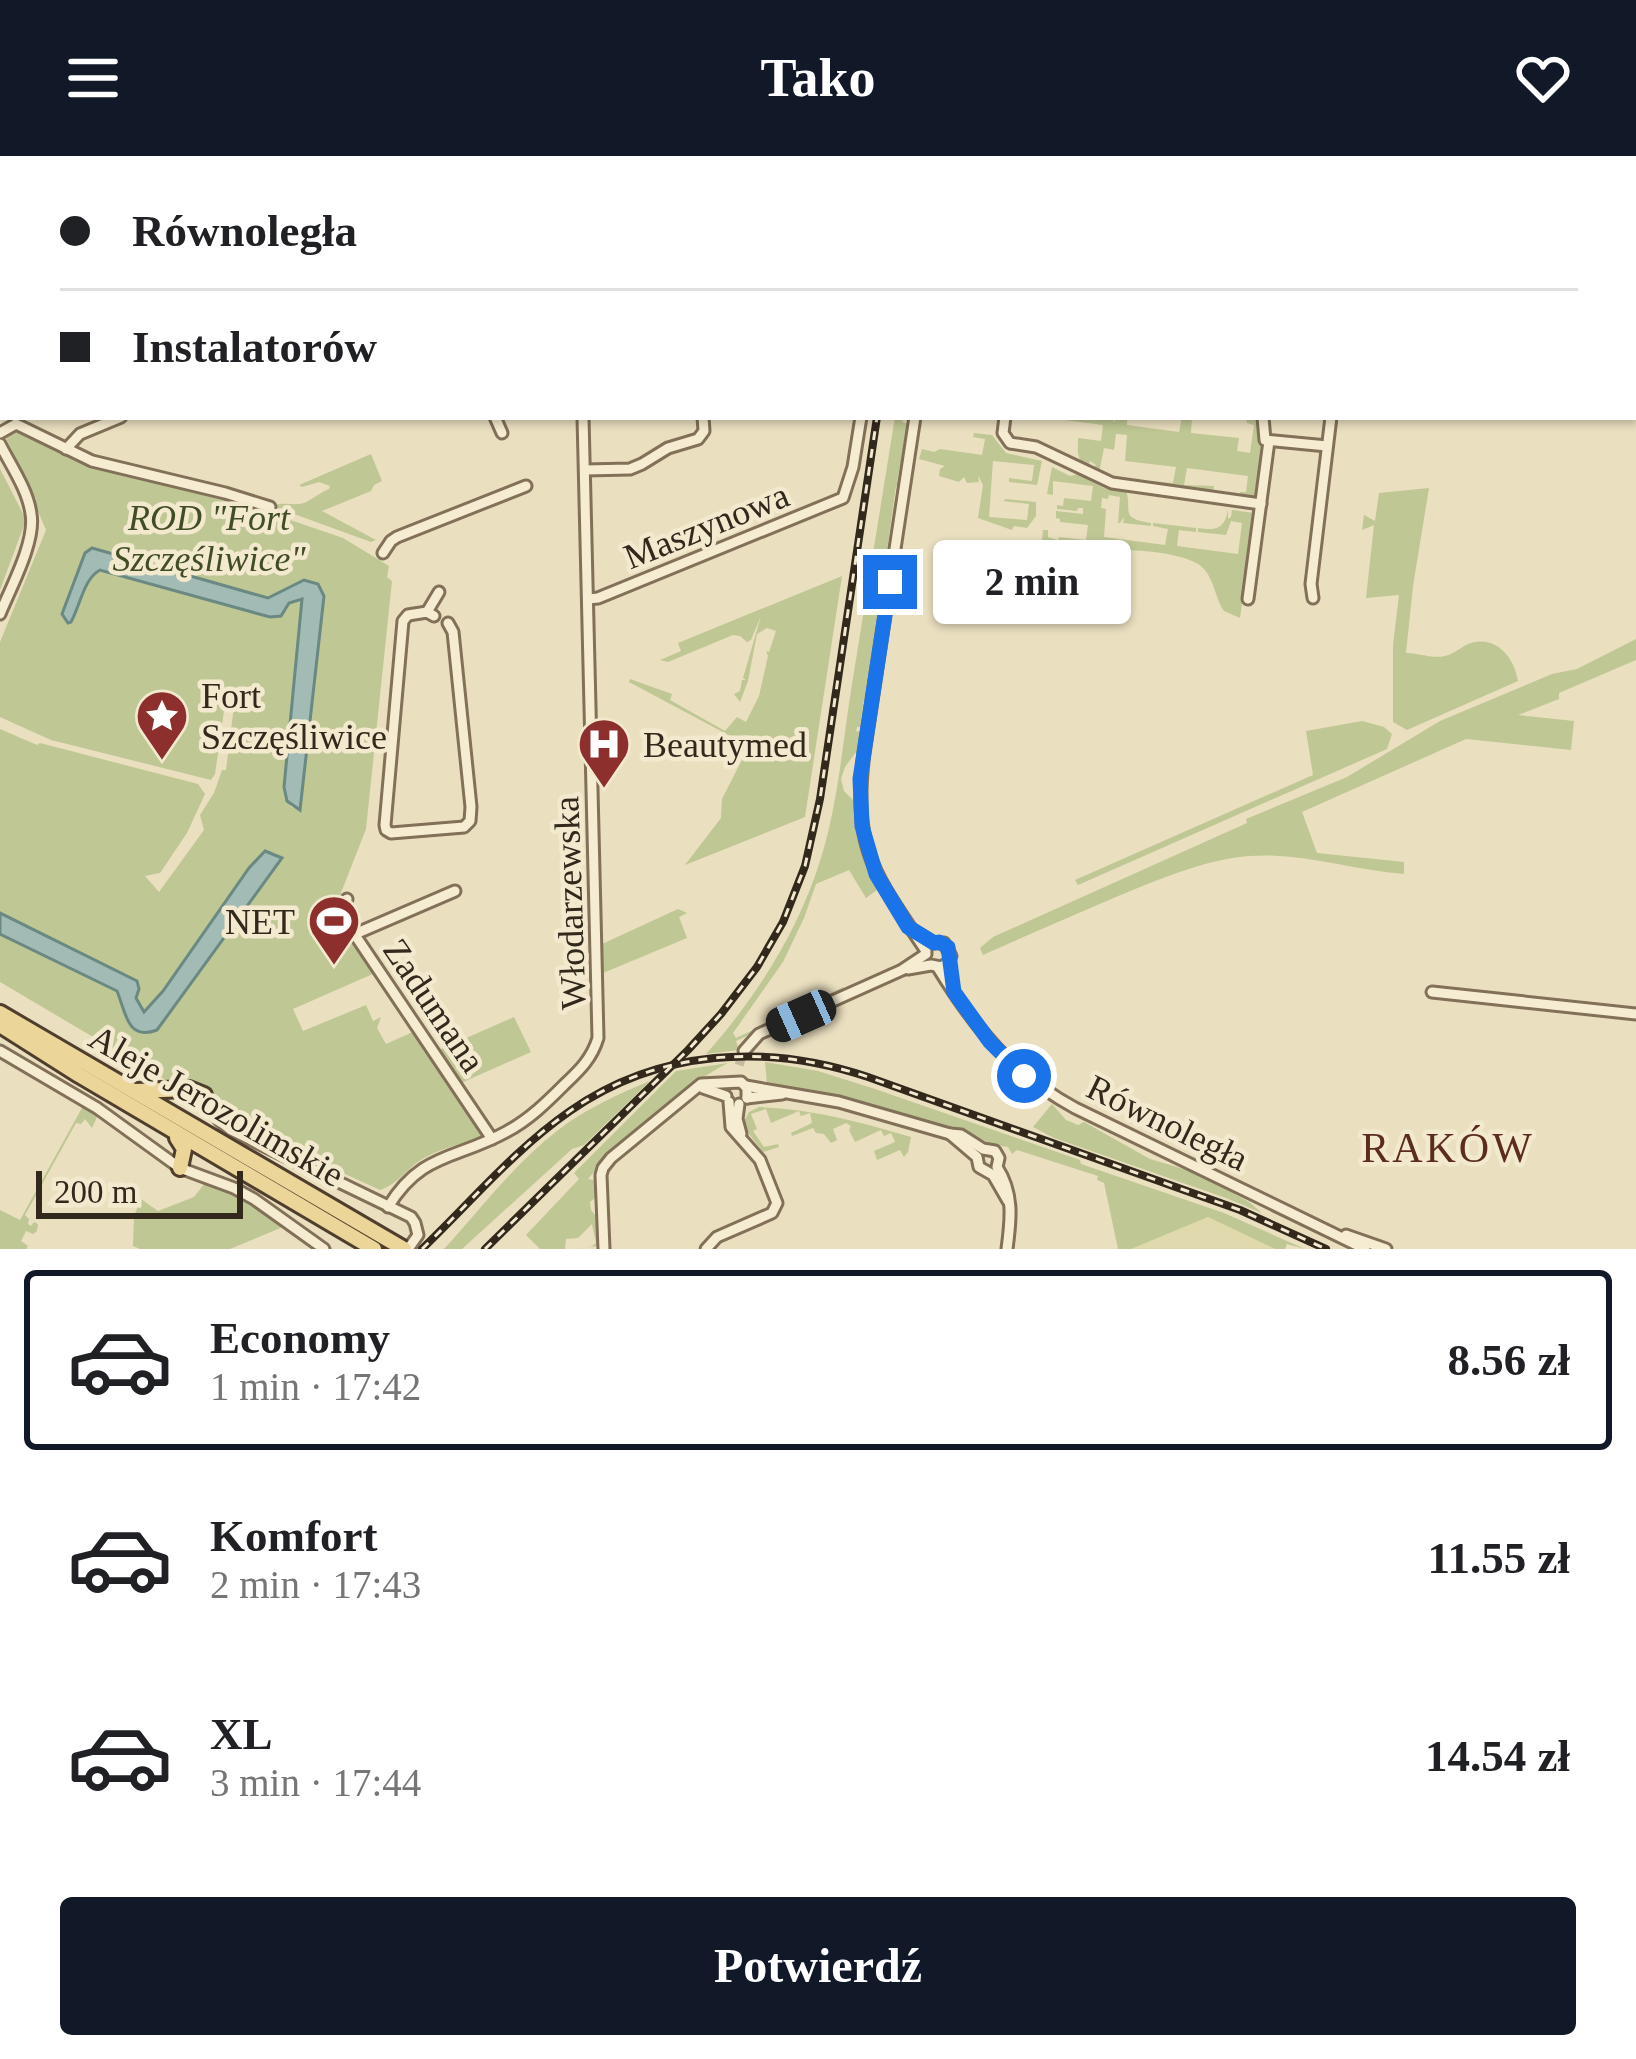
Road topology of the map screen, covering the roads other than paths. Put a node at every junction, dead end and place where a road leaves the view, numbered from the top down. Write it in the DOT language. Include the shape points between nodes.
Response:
graph roads {
  1 [pos="114,420"];
  2 [pos="496,420"];
  3 [pos="583,420"];
  4 [pos="703,420"];
  5 [pos="861,420"];
  6 [pos="915,420"];
  7 [pos="1005,420"];
  8 [pos="1262,420"];
  9 [pos="1330,420"];
  10 [pos="0,433"];
  11 [pos="502,434"];
  12 [pos="1269,441"];
  13 [pos="0,444"];
  14 [pos="1328,446"];
  15 [pos="65,448"];
  16 [pos="586,470"];
  17 [pos="526,486"];
  18 [pos="1261,504"];
  19 [pos="270,507"];
  20 [pos="383,553"];
  21 [pos="439,592"];
  22 [pos="1313,598"];
  23 [pos="588,599"];
  24 [pos="1248,599"];
  25 [pos="0,614"];
  26 [pos="448,623"];
  27 [pos="455,891"];
  28 [pos="347,899"];
  29 [pos="355,934"];
  30 [pos="934,957"];
  31 [pos="1432,992"];
  32 [pos="0,1001"];
  33 [pos="0,1012"];
  34 [pos="1636,1014"];
  35 [pos="0,1025"];
  36 [pos="0,1037"];
  37 [pos="0,1051"];
  38 [pos="745,1051"];
  39 [pos="101,1071"];
  40 [pos="79,1075"];
  41 [pos="737,1087"];
  42 [pos="136,1091"];
  43 [pos="204,1096"];
  44 [pos="160,1123"];
  45 [pos="209,1133"];
  46 [pos="492,1139"];
  47 [pos="980,1153"];
  48 [pos="226,1162"];
  49 [pos="180,1168"];
  50 [pos="993,1169"];
  51 [pos="388,1207"];
  52 [pos="1380,1245"];
  53 [pos="403,1248"];
  54 [pos="324,1249"];
  55 [pos="374,1249"];
  56 [pos="604,1249"];
  57 [pos="706,1249"];
  58 [pos="1007,1249"];
  1 -- 15 [label="street"];
  2 -- 11 [label="street"];
  3 -- 16 [label="street, Włodarzewska"];
  4 -- 16 [label="street" via="698,439 630,469"];
  5 -- 23 [label="street, Maszynowa" via="843,498"];
  6 -- 30 [label="street" via="860,816 876,874"];
  7 -- 18 [label="street" via="1008,442 1036,447 1102,481"];
  8 -- 12 [label="street"];
  9 -- 14 [label="street"];
  10 -- 15 [label="street" via="16,424"];
  12 -- 14 [label="street"];
  12 -- 18 [label="street"];
  13 -- 25 [label="street" via="32,521"];
  14 -- 22 [label="street"];
  15 -- 19 [label="street"];
  16 -- 23 [label="street, Włodarzewska"];
  17 -- 20 [label="street" via="397,537"];
  18 -- 24 [label="street"];
  21 -- 26 [label="street" via="431,614 404,621 385,825 392,833 470,820"];
  23 -- 46 [label="street, Włodarzewska" via="598,1038 553,1097"];
  27 -- 29 [label="street"];
  28 -- 29 [label="street, Zadumana" via="344,915"];
  29 -- 46 [label="street, Zadumana"];
  30 -- 38 [label="street" via="759,1034"];
  30 -- 52 [label="street, Równoległa" via="998,1052 1045,1091 1325,1228"];
  31 -- 34 [label="street"];
  32 -- 39 [label="main road"];
  33 -- 39 [label="main road, Aleje Jerozolimskie"];
  35 -- 40 [label="main road, Aleje Jerozolimskie"];
  36 -- 40 [label="main road"];
  37 -- 49 [label="street"];
  39 -- 42 [label="main road, Aleje Jerozolimskie"];
  40 -- 44 [label="main road, Aleje Jerozolimskie"];
  41 -- 47 [label="street" via="839,1102 961,1135"];
  41 -- 56 [label="street" via="692,1091 611,1158 603,1168"];
  41 -- 57 [label="street" via="731,1127 762,1163 776,1207"];
  42 -- 43 [label="main road"];
  42 -- 45 [label="main road, Aleje Jerozolimskie"];
  43 -- 45 [label="main road" via="185,1108"];
  43 -- 51 [label="street" via="232,1130"];
  44 -- 48 [label="main road, Aleje Jerozolimskie"];
  44 -- 49 [label="main road" via="184,1146"];
  45 -- 53 [label="main road, Aleje Jerozolimskie"];
  46 -- 51 [label="street, Włodarzewska" via="422,1168"];
  47 -- 50 [label="street" via="979,1167"];
  47 -- 50 [label="street" via="997,1153"];
  48 -- 49 [label="main road" via="198,1155"];
  48 -- 55 [label="main road, Aleje Jerozolimskie"];
  49 -- 54 [label="street" via="243,1192"];
  50 -- 58 [label="street" via="1010,1195"];
  51 -- 53 [label="street" via="416,1223 418,1234"];
}
